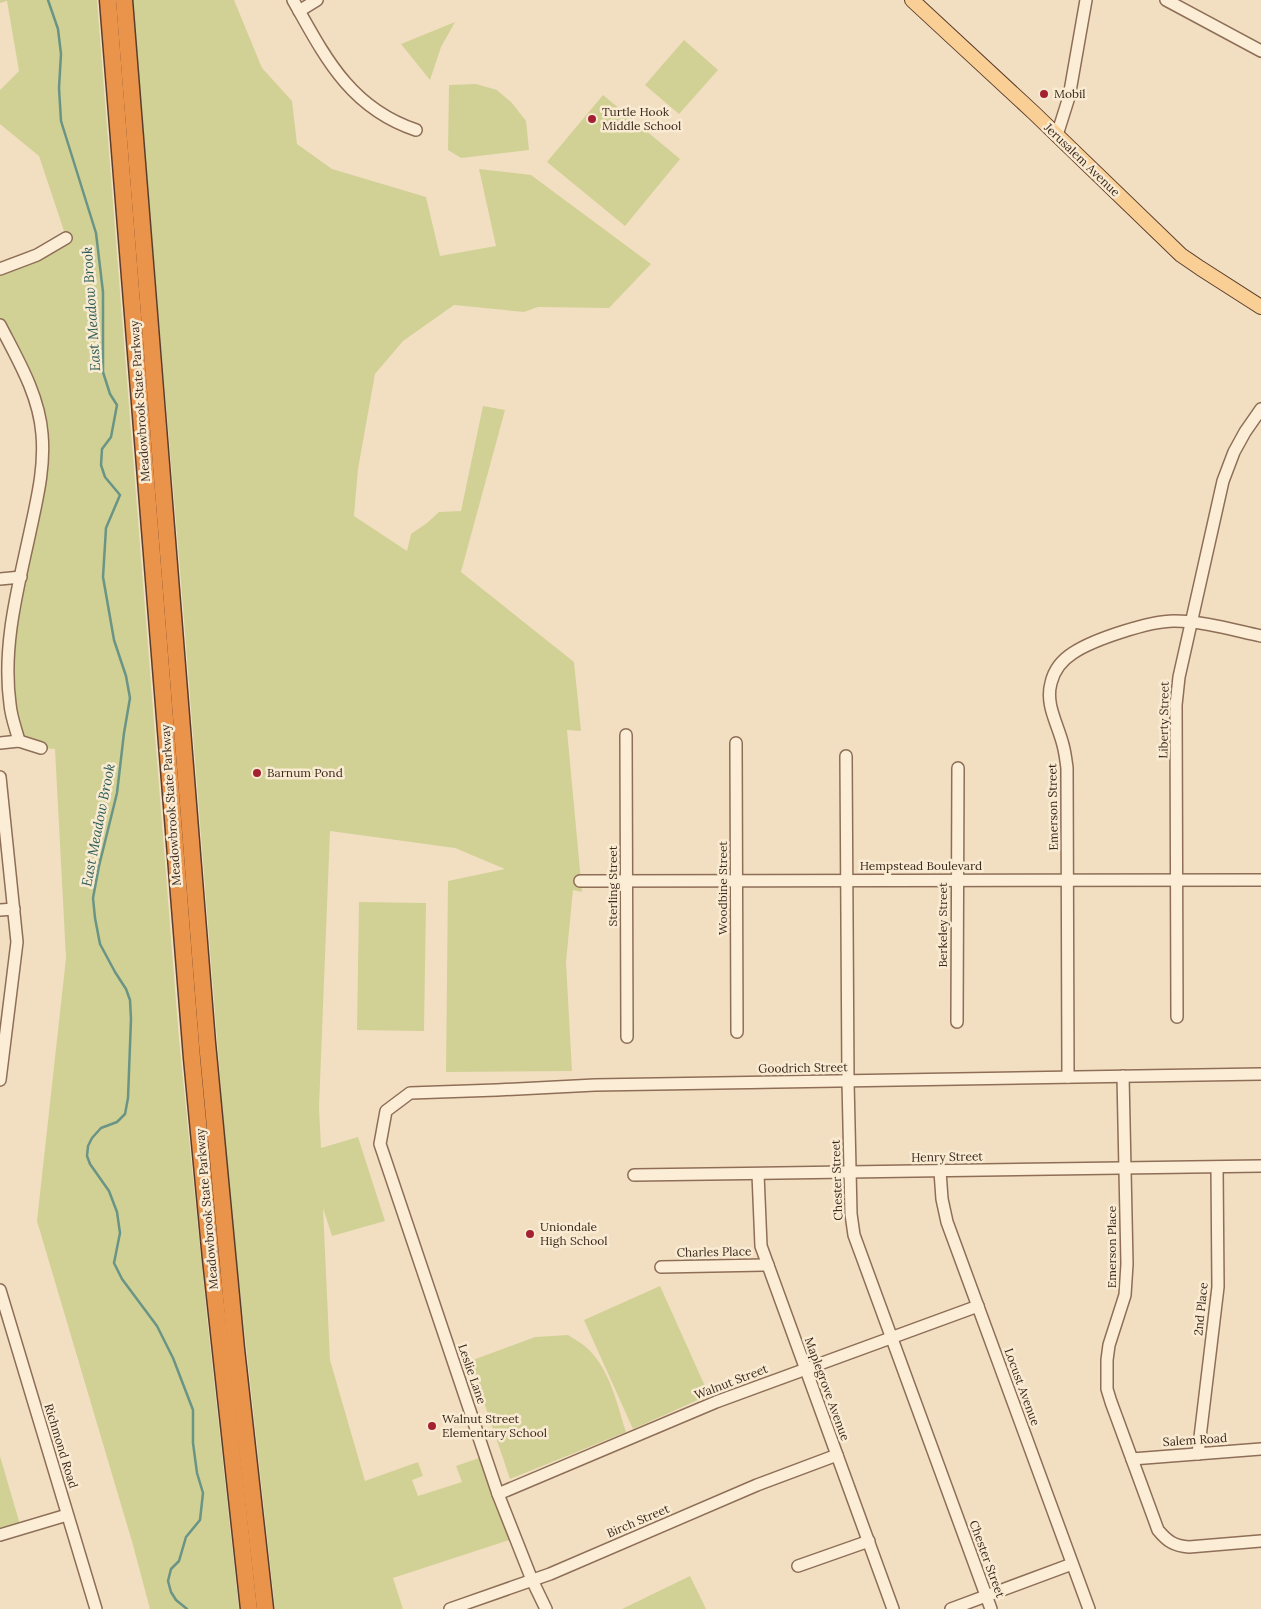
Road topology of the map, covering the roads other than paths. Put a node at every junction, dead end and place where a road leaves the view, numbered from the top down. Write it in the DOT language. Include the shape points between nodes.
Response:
graph roads {
  1 [pos="108,0"];
  2 [pos="124,0"];
  3 [pos="293,0"];
  4 [pos="317,0"];
  5 [pos="912,0"];
  6 [pos="1086,0"];
  7 [pos="1166,0"];
  8 [pos="299,11"];
  9 [pos="1261,51"];
  10 [pos="416,130"];
  11 [pos="1057,135"];
  12 [pos="66,238"];
  13 [pos="0,269"];
  14 [pos="1261,307"];
  15 [pos="0,325"];
  16 [pos="1259,416"];
  17 [pos="21,577"];
  18 [pos="0,579"];
  19 [pos="1191,622"];
  20 [pos="1261,636"];
  21 [pos="626,735"];
  22 [pos="19,741"];
  23 [pos="736,743"];
  24 [pos="0,744"];
  25 [pos="40,748"];
  26 [pos="846,756"];
  27 [pos="958,768"];
  28 [pos="0,776"];
  29 [pos="737,880"];
  30 [pos="847,880"];
  31 [pos="957,880"];
  32 [pos="1067,880"];
  33 [pos="1177,880"];
  34 [pos="1261,880"];
  35 [pos="580,881"];
  36 [pos="627,881"];
  37 [pos="14,909"];
  38 [pos="0,910"];
  39 [pos="1178,1017"];
  40 [pos="957,1022"];
  41 [pos="737,1032"];
  42 [pos="627,1036"];
  43 [pos="1261,1074"];
  44 [pos="1123,1076"];
  45 [pos="1068,1077"];
  46 [pos="0,1080"];
  47 [pos="848,1081"];
  48 [pos="380,1144"];
  49 [pos="1261,1166"];
  50 [pos="1217,1167"];
  51 [pos="1125,1168"];
  52 [pos="940,1171"];
  53 [pos="850,1172"];
  54 [pos="758,1174"];
  55 [pos="634,1175"];
  56 [pos="768,1266"];
  57 [pos="661,1267"];
  58 [pos="0,1290"];
  59 [pos="978,1306"];
  60 [pos="892,1338"];
  61 [pos="806,1369"];
  62 [pos="1261,1449"];
  63 [pos="1198,1454"];
  64 [pos="837,1455"];
  65 [pos="1132,1459"];
  66 [pos="498,1494"];
  67 [pos="67,1514"];
  68 [pos="0,1535"];
  69 [pos="868,1541"];
  70 [pos="1261,1541"];
  71 [pos="1072,1564"];
  72 [pos="798,1566"];
  73 [pos="532,1580"];
  74 [pos="986,1596"];
  75 [pos="96,1609"];
  76 [pos="249,1609"];
  77 [pos="265,1609"];
  78 [pos="450,1609"];
  79 [pos="546,1609"];
  80 [pos="894,1609"];
  81 [pos="950,1609"];
  82 [pos="991,1609"];
  83 [pos="1089,1609"];
  1 -- 76 [label="highway, Meadowbrook State Parkway" via="192,1058"];
  2 -- 77 [label="highway, Meadowbrook State Parkway" via="202,994"];
  3 -- 8 [label="street"];
  4 -- 8 [label="street"];
  5 -- 11 [label="main road, Jerusalem Avenue"];
  6 -- 11 [label="street" via="1069,98"];
  7 -- 9 [label="street"];
  8 -- 10 [label="street" via="332,67 354,94 378,112"];
  11 -- 14 [label="main road, Jerusalem Avenue" via="1182,255"];
  12 -- 13 [label="street" via="37,255"];
  15 -- 17 [label="street" via="26,375 42,432 40,481"];
  16 -- 19 [label="street, Liberty Street" via="1234,452 1223,481"];
  17 -- 18 [label="street"];
  17 -- 22 [label="street" via="8,658 10,703"];
  19 -- 20 [label="street, Emerson Street"];
  19 -- 32 [label="street, Emerson Street" via="1148,624 1113,636 1073,653 1054,674 1049,700 1064,745 1067,768"];
  19 -- 33 [label="street, Liberty Street" via="1178,678 1176,705"];
  21 -- 36 [label="street, Sterling Street"];
  22 -- 24 [label="street"];
  22 -- 25 [label="street"];
  23 -- 29 [label="street, Woodbine Street"];
  26 -- 30 [label="street, Chester Street"];
  27 -- 31 [label="street, Berkeley Street"];
  28 -- 37 [label="street"];
  29 -- 30 [label="street, Hempstead Boulevard"];
  29 -- 36 [label="street, Hempstead Boulevard"];
  29 -- 41 [label="street, Woodbine Street"];
  30 -- 31 [label="street, Hempstead Boulevard"];
  30 -- 47 [label="street, Chester Street"];
  31 -- 32 [label="street, Hempstead Boulevard"];
  31 -- 40 [label="street, Berkeley Street"];
  32 -- 33 [label="street, Hempstead Boulevard"];
  32 -- 45 [label="street, Emerson Street"];
  33 -- 34 [label="street, Hempstead Boulevard"];
  33 -- 39 [label="street, Liberty Street"];
  35 -- 36 [label="street, Hempstead Boulevard"];
  36 -- 42 [label="street, Sterling Street"];
  37 -- 38 [label="street"];
  37 -- 46 [label="street" via="16,956"];
  43 -- 44 [label="street, Goodrich Street"];
  44 -- 45 [label="street, Goodrich Street"];
  44 -- 51 [label="street, Emerson Place"];
  45 -- 47 [label="street, Goodrich Street"];
  47 -- 48 [label="street, Goodrich Street" via="595,1084 410,1093 386,1111"];
  47 -- 53 [label="street, Chester Street"];
  48 -- 66 [label="street, Leslie Lane"];
  49 -- 50 [label="street, Henry Street"];
  50 -- 51 [label="street, Henry Street"];
  50 -- 63 [label="street, 2nd Place" via="1218,1287"];
  51 -- 52 [label="street, Henry Street"];
  51 -- 65 [label="street, Emerson Place" via="1125,1295 1109,1345 1107,1388"];
  52 -- 53 [label="street, Henry Street"];
  52 -- 59 [label="street, Locust Avenue" via="947,1222"];
  53 -- 54 [label="street, Henry Street"];
  53 -- 60 [label="street, Chester Street" via="854,1235"];
  54 -- 55 [label="street, Henry Street"];
  54 -- 56 [label="street, Maplegrove Avenue" via="761,1246"];
  56 -- 57 [label="street, Charles Place"];
  56 -- 61 [label="street, Maplegrove Avenue"];
  58 -- 67 [label="street, Richmond Road"];
  59 -- 60 [label="street, Walnut Street"];
  59 -- 71 [label="street, Locust Avenue"];
  60 -- 61 [label="street, Walnut Street"];
  60 -- 74 [label="street, Chester Street"];
  61 -- 64 [label="street, Maplegrove Avenue"];
  61 -- 66 [label="street, Walnut Street" via="716,1402"];
  62 -- 63 [label="street, Salem Road"];
  63 -- 65 [label="street, Salem Road"];
  64 -- 69 [label="street, Maplegrove Avenue"];
  64 -- 73 [label="street, Birch Street" via="757,1485"];
  65 -- 70 [label="street, Emerson Place" via="1158,1530 1166,1539 1178,1546 1189,1547"];
  66 -- 73 [label="street, Leslie Lane"];
  67 -- 68 [label="street"];
  67 -- 75 [label="street, Richmond Road"];
  69 -- 72 [label="street"];
  69 -- 80 [label="street, Maplegrove Avenue"];
  71 -- 74 [label="street"];
  71 -- 83 [label="street, Locust Avenue"];
  73 -- 78 [label="street, Birch Street"];
  73 -- 79 [label="street, Leslie Lane"];
  74 -- 81 [label="street"];
  74 -- 82 [label="street, Chester Street"];
}
